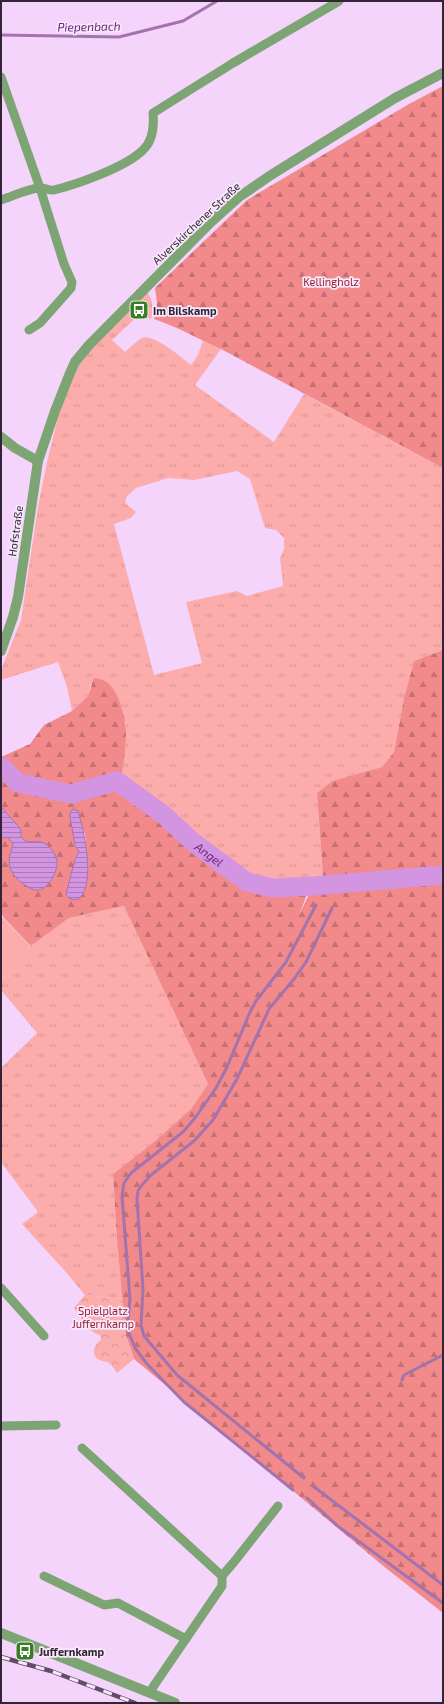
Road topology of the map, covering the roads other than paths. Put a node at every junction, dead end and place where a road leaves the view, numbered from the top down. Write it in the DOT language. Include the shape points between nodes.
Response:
graph roads {
  1 [pos="339,1"];
  2 [pos="443,73"];
  3 [pos="1,77"];
  4 [pos="40,188"];
  5 [pos="1,200"];
  6 [pos="29,330"];
  7 [pos="1,437"];
  8 [pos="38,461"];
  9 [pos="1,651"];
  10 [pos="1,1288"];
  11 [pos="44,1336"];
  12 [pos="56,1425"];
  13 [pos="1,1426"];
  14 [pos="82,1448"];
  15 [pos="278,1506"];
  16 [pos="44,1576"];
  17 [pos="222,1576"];
  18 [pos="1,1633"];
  19 [pos="186,1639"];
  20 [pos="150,1693"];
  21 [pos="175,1703"];
  1 -- 4 [label="street" via="153,113 154,123 150,140 144,150 133,158 98,175 52,190"];
  2 -- 8 [label="street, Alverskirchener Straße" via="395,98 265,179 239,197 211,222 102,331 78,359 55,411"];
  3 -- 4 [label="street"];
  4 -- 5 [label="street"];
  4 -- 6 [label="street" via="72,282 71,288 40,324"];
  7 -- 8 [label="street"];
  8 -- 9 [label="street, Hofstraße" via="18,597"];
  10 -- 11 [label="street"];
  12 -- 13 [label="street"];
  14 -- 17 [label="street"];
  15 -- 17 [label="street"];
  16 -- 19 [label="street" via="104,1605 118,1603"];
  17 -- 19 [label="street" via="222,1586"];
  18 -- 20 [label="street"];
  19 -- 20 [label="street"];
  20 -- 21 [label="street"];
}
